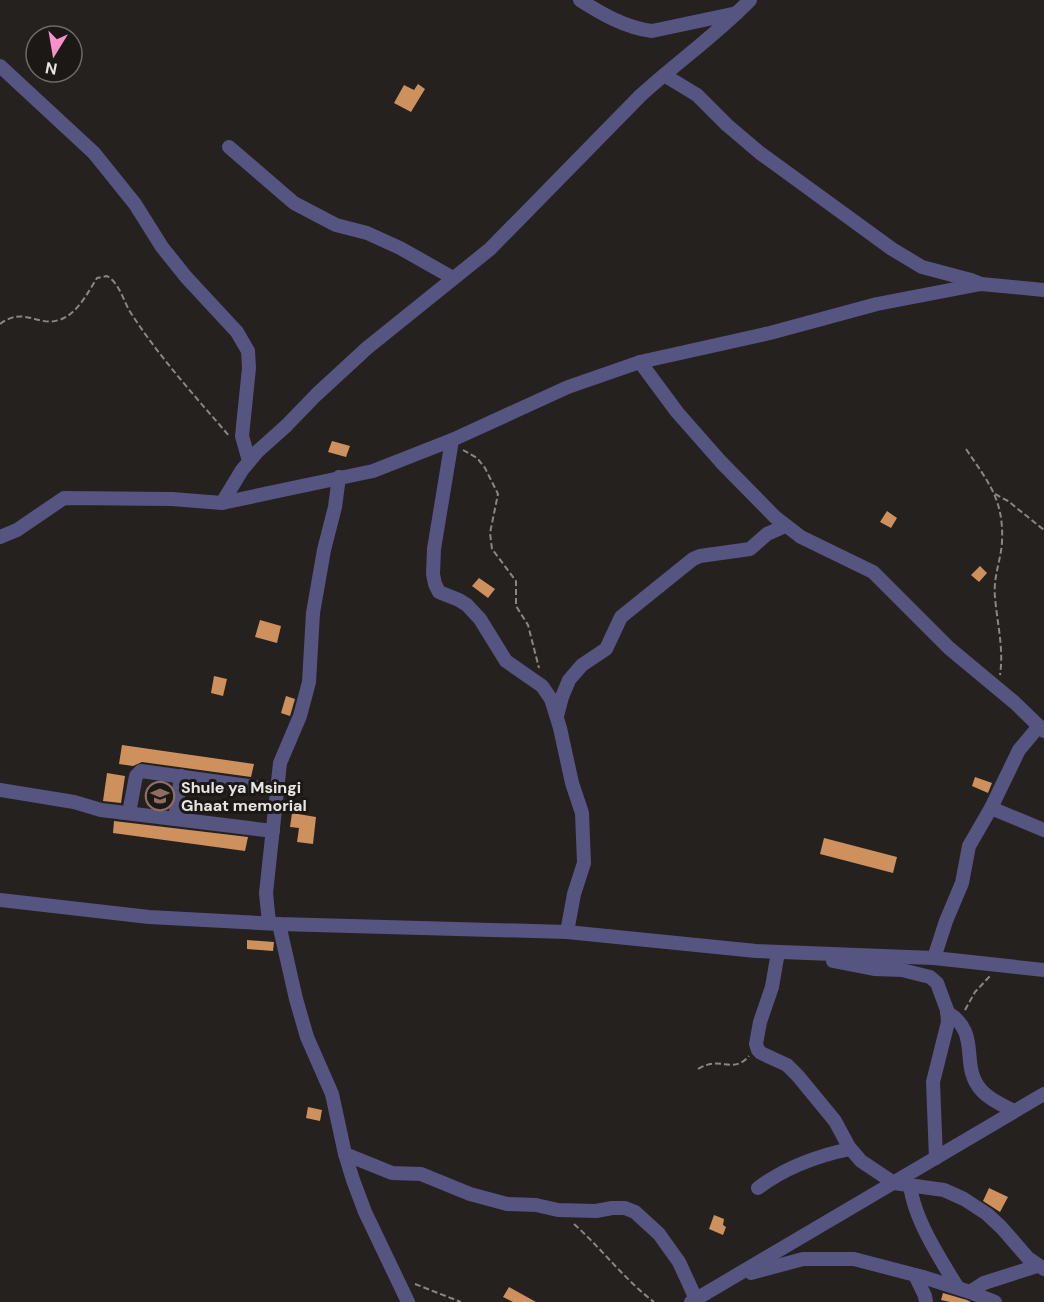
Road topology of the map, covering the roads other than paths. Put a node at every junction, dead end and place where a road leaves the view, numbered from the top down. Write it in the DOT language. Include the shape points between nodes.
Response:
graph roads {
  1 [pos="580,0"];
  2 [pos="750,0"];
  3 [pos="737,13"];
  4 [pos="0,66"];
  5 [pos="664,75"];
  6 [pos="229,147"];
  7 [pos="453,278"];
  8 [pos="981,284"];
  9 [pos="1044,290"];
  10 [pos="640,362"];
  11 [pos="451,444"];
  12 [pos="248,458"];
  13 [pos="339,477"];
  14 [pos="222,503"];
  15 [pos="785,526"];
  16 [pos="0,537"];
  17 [pos="1044,711"];
  18 [pos="557,716"];
  19 [pos="1039,727"];
  20 [pos="181,776"];
  21 [pos="0,790"];
  22 [pos="277,790"];
  23 [pos="991,808"];
  24 [pos="129,813"];
  25 [pos="175,819"];
  26 [pos="273,831"];
  27 [pos="1044,831"];
  28 [pos="0,900"];
  29 [pos="274,924"];
  30 [pos="567,932"];
  31 [pos="778,952"];
  32 [pos="811,954"];
  33 [pos="934,958"];
  34 [pos="1044,970"];
  35 [pos="948,1012"];
  36 [pos="1044,1094"];
  37 [pos="1014,1111"];
  38 [pos="850,1149"];
  39 [pos="345,1154"];
  40 [pos="936,1158"];
  41 [pos="894,1183"];
  42 [pos="910,1185"];
  43 [pos="758,1188"];
  44 [pos="1041,1267"];
  45 [pos="915,1275"];
  46 [pos="730,1279"];
  47 [pos="964,1290"];
  48 [pos="694,1300"];
  49 [pos="408,1302"];
  50 [pos="926,1302"];
  51 [pos="995,1302"];
  1 -- 3 [label="street" via="615,20 652,31"];
  2 -- 3 [label="street"];
  3 -- 5 [label="street"];
  4 -- 12 [label="street" via="94,153 135,204 162,247 244,342 249,368 242,436"];
  5 -- 7 [label="street" via="490,249"];
  5 -- 8 [label="street" via="697,95 760,153 892,249 922,267"];
  6 -- 7 [label="street" via="294,203 336,225 393,244"];
  7 -- 12 [label="street" via="366,348"];
  8 -- 9 [label="street"];
  8 -- 10 [label="street" via="877,304"];
  10 -- 11 [label="street" via="568,387"];
  10 -- 15 [label="street" via="662,394 721,462"];
  11 -- 13 [label="street" via="372,471"];
  11 -- 18 [label="street" via="434,549 435,584 439,592 474,612 506,661 542,686"];
  12 -- 14 [label="street"];
  13 -- 14 [label="street"];
  13 -- 22 [label="street" via="313,613 309,682 280,763"];
  14 -- 16 [label="street" via="64,498"];
  15 -- 18 [label="street" via="767,534 750,549 693,559 626,613 617,623 606,649 582,665 569,680"];
  15 -- 19 [label="street" via="873,572 949,648"];
  17 -- 19 [label="street"];
  18 -- 30 [label="street" via="582,813 584,863"];
  19 -- 23 [label="street" via="1019,750"];
  20 -- 22 [label="street"];
  20 -- 24 [label="street" via="139,771"];
  20 -- 25 [label="street"];
  21 -- 24 [label="street"];
  22 -- 26 [label="street"];
  23 -- 27 [label="street"];
  23 -- 33 [label="street" via="969,846 962,883"];
  24 -- 25 [label="street"];
  25 -- 26 [label="street"];
  26 -- 29 [label="street" via="266,893"];
  28 -- 29 [label="street" via="149,917"];
  29 -- 30 [label="street"];
  29 -- 39 [label="street" via="307,1037 332,1094"];
  30 -- 31 [label="street"];
  31 -- 32 [label="street"];
  31 -- 38 [label="street" via="757,1047 798,1076 835,1121"];
  32 -- 33 [label="street"];
  32 -- 35 [label="street" via="845,964 930,977 937,983"];
  33 -- 34 [label="street"];
  35 -- 37 [label="street" via="959,1020 967,1034 975,1081 982,1091"];
  35 -- 40 [label="street" via="933,1082"];
  36 -- 37 [label="street"];
  37 -- 40 [label="street"];
  38 -- 41 [label="street"];
  38 -- 43 [label="street" via="822,1154 792,1166"];
  39 -- 48 [label="street" via="392,1173 421,1174 507,1204 558,1210 619,1208 634,1212 671,1249"];
  39 -- 49 [label="street" via="365,1212"];
  40 -- 41 [label="street"];
  41 -- 42 [label="street"];
  41 -- 46 [label="street"];
  42 -- 44 [label="street" via="944,1190 964,1199 994,1220"];
  42 -- 47 [label="street" via="911,1199 924,1229"];
  44 -- 47 [label="street"];
  45 -- 46 [label="street" via="854,1259 827,1258 803,1259"];
  45 -- 47 [label="street"];
  45 -- 50 [label="street"];
  46 -- 48 [label="street"];
  47 -- 51 [label="street"];
}
